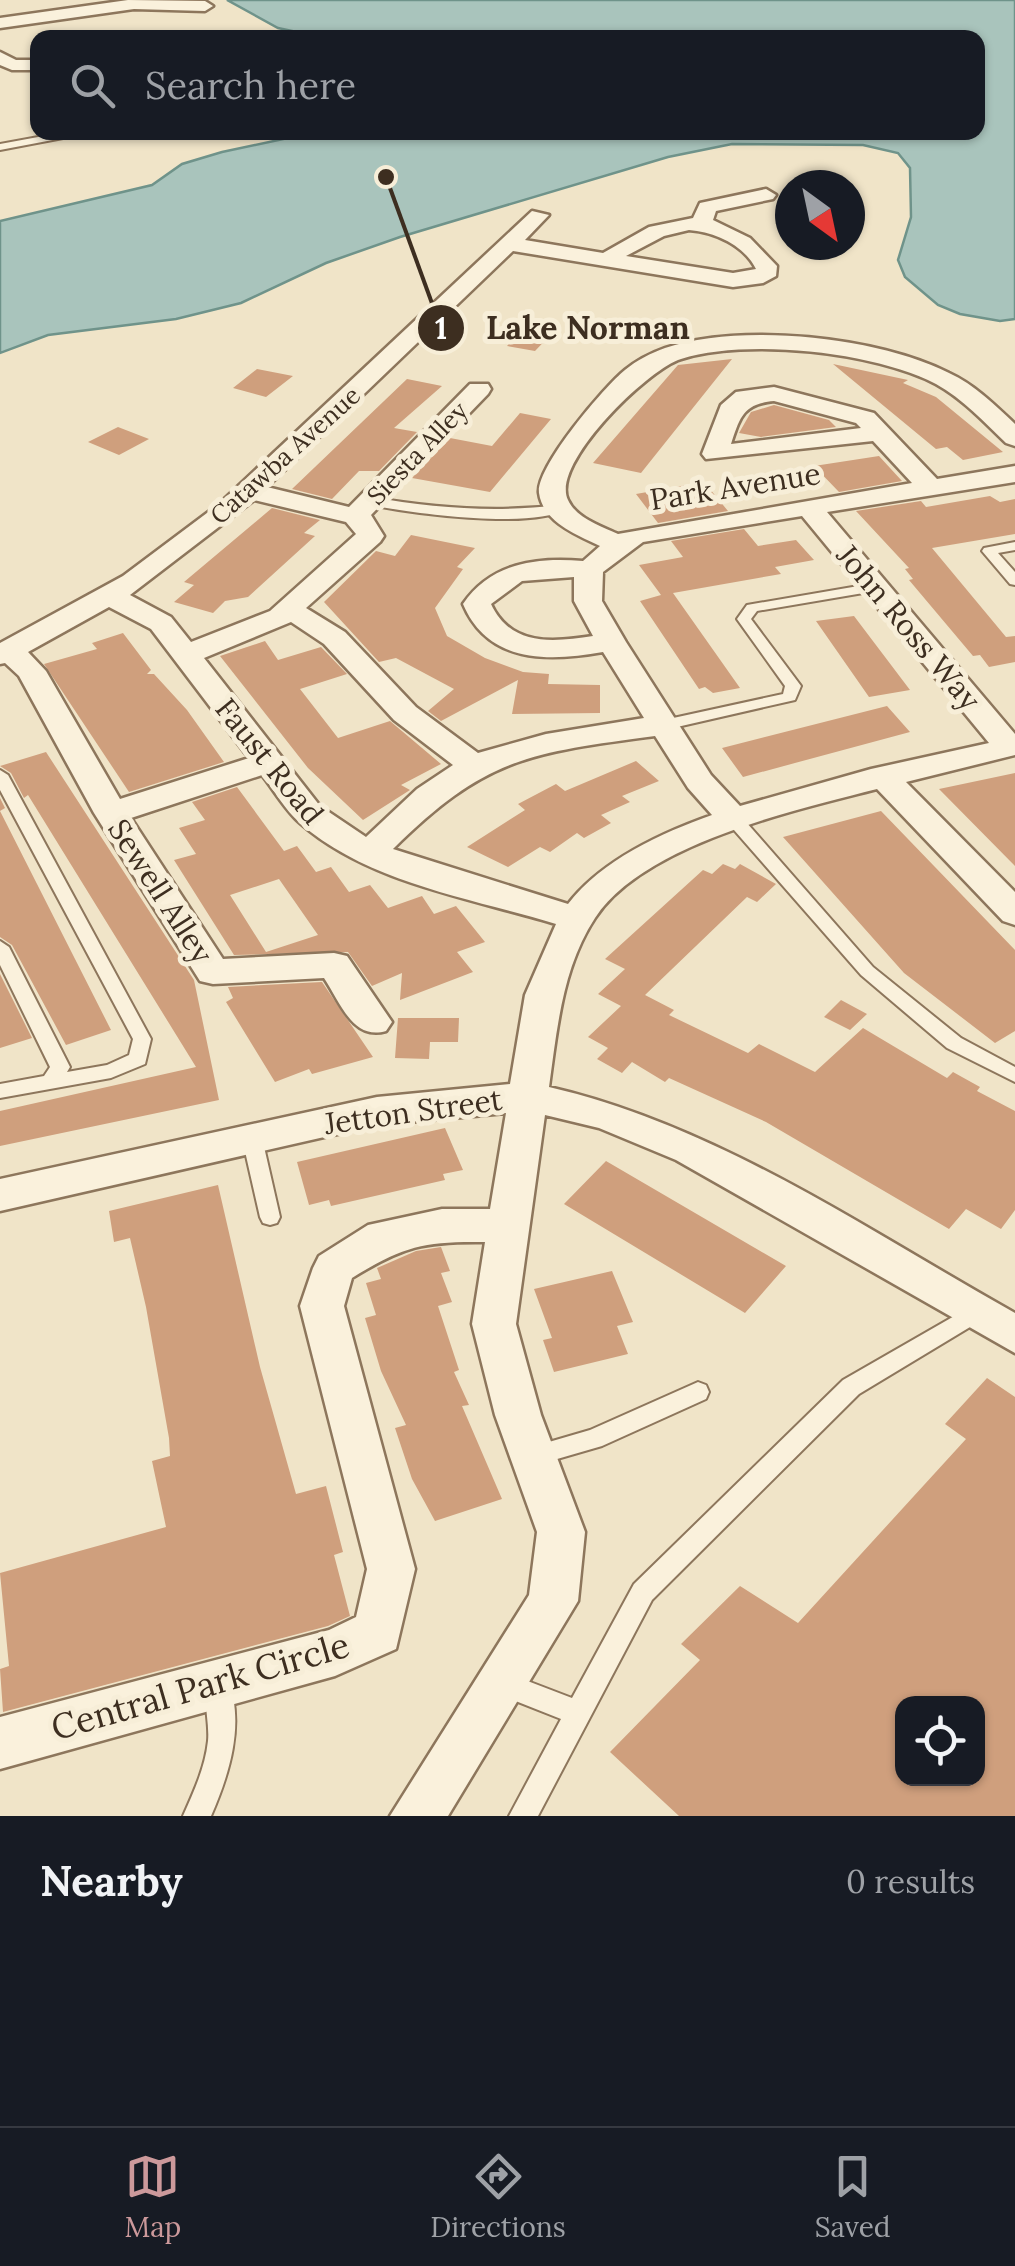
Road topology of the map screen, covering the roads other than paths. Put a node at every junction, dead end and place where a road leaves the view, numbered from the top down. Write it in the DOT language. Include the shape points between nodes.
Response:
graph roads {
  1 [pos="205,6"];
  2 [pos="21,20"];
  3 [pos="0,23"];
  4 [pos="30,30"];
  5 [pos="0,57"];
  6 [pos="30,65"];
  7 [pos="38,140"];
  8 [pos="0,147"];
  9 [pos="766,195"];
  10 [pos="539,214"];
  11 [pos="702,222"];
  12 [pos="510,244"];
  13 [pos="606,260"];
  14 [pos="479,389"];
  15 [pos="879,432"];
  16 [pos="1015,438"];
  17 [pos="1015,474"];
  18 [pos="931,488"];
  19 [pos="248,491"];
  20 [pos="808,507"];
  21 [pos="363,509"];
  22 [pos="559,509"];
  23 [pos="618,544"];
  24 [pos="1015,546"];
  25 [pos="589,570"];
  26 [pos="1015,580"];
  27 [pos="876,587"];
  28 [pos="110,596"];
  29 [pos="288,611"];
  30 [pos="612,642"];
  31 [pos="4,652"];
  32 [pos="186,655"];
  33 [pos="664,725"];
  34 [pos="1012,746"];
  35 [pos="268,762"];
  36 [pos="476,766"];
  37 [pos="0,774"];
  38 [pos="882,776"];
  39 [pos="110,813"];
  40 [pos="733,818"];
  41 [pos="370,852"];
  42 [pos="1015,912"];
  43 [pos="576,918"];
  44 [pos="0,947"];
  45 [pos="374,1022"];
  46 [pos="1015,1075"];
  47 [pos="50,1082"];
  48 [pos="0,1091"];
  49 [pos="529,1097"];
  50 [pos="252,1138"];
  51 [pos="0,1195"];
  52 [pos="270,1217"];
  53 [pos="509,1226"];
  54 [pos="1000,1318"];
  55 [pos="698,1392"];
  56 [pos="533,1456"];
  57 [pos="499,1682"];
  58 [pos="217,1684"];
  59 [pos="579,1713"];
  60 [pos="0,1743"];
  61 [pos="197,1816"];
  62 [pos="417,1816"];
  63 [pos="523,1816"];
  1 -- 2 [label="street" via="134,4"];
  2 -- 3 [label="street"];
  2 -- 4 [label="street"];
  5 -- 6 [label="street" via="12,66"];
  7 -- 8 [label="lane"];
  9 -- 11 [label="street" via="718,202"];
  10 -- 12 [label="street, Catawba Avenue"];
  11 -- 13 [label="street" via="648,233"];
  11 -- 13 [label="street" via="741,241 768,271 733,280"];
  12 -- 13 [label="street"];
  12 -- 19 [label="street, Catawba Avenue"];
  14 -- 21 [label="street, Siesta Alley"];
  15 -- 15 [label="street" via="847,410 774,394 745,397 730,410 715,454"];
  15 -- 18 [label="street"];
  16 -- 22 [label="street" via="958,388 914,367 785,344 712,346 648,364 622,385 554,473 551,492"];
  17 -- 18 [label="street, Park Avenue"];
  18 -- 20 [label="street, Park Avenue"];
  19 -- 21 [label="street"];
  19 -- 28 [label="street, Catawba Avenue"];
  20 -- 23 [label="street, Park Avenue" via="658,530"];
  20 -- 27 [label="street, John Ross Way"];
  21 -- 22 [label="lane" via="502,517"];
  21 -- 29 [label="street" via="368,542"];
  22 -- 23 [label="street"];
  23 -- 25 [label="street, Park Avenue"];
  24 -- 26 [label="lane" via="989,551"];
  25 -- 30 [label="street" via="588,600"];
  25 -- 30 [label="street" via="526,570 502,580 477,604 481,618 494,632 531,649"];
  27 -- 33 [label="lane" via="752,608 744,620 793,686 790,697"];
  27 -- 34 [label="street, John Ross Way"];
  28 -- 31 [label="street, Catawba Avenue"];
  28 -- 32 [label="street, Faust Road" via="150,615"];
  29 -- 32 [label="street"];
  29 -- 36 [label="street" via="333,633 396,705"];
  30 -- 33 [label="street"];
  31 -- 39 [label="street, Sewell Alley" via="30,672"];
  32 -- 35 [label="street, Faust Road"];
  33 -- 36 [label="street" via="516,751"];
  33 -- 40 [label="street" via="699,781"];
  34 -- 38 [label="street"];
  35 -- 39 [label="street"];
  35 -- 41 [label="street, Faust Road" via="323,827"];
  36 -- 41 [label="street" via="437,790"];
  37 -- 47 [label="lane" via="142,1040 138,1060"];
  38 -- 40 [label="street"];
  38 -- 42 [label="street"];
  39 -- 45 [label="street, Sewell Alley" via="213,972 334,965"];
  40 -- 43 [label="street" via="648,854 599,888"];
  40 -- 46 [label="lane" via="867,971 954,1042"];
  41 -- 43 [label="street, Faust Road"];
  43 -- 49 [label="street" via="543,995"];
  44 -- 47 [label="lane" via="60,1067"];
  47 -- 48 [label="lane"];
  49 -- 50 [label="street, Jetton Street" via="416,1104"];
  49 -- 53 [label="street"];
  49 -- 54 [label="street, Jetton Street" via="649,1129"];
  50 -- 51 [label="street, Jetton Street"];
  50 -- 52 [label="lane"];
  53 -- 56 [label="street" via="494,1324"];
  53 -- 58 [label="street, Central Park Circle" via="442,1225 383,1237 334,1268 322,1306 391,1570 378,1632 334,1652"];
  54 -- 59 [label="lane" via="850,1387 643,1592"];
  55 -- 56 [label="lane" via="594,1439"];
  56 -- 57 [label="street" via="561,1532 552,1601"];
  57 -- 59 [label="lane"];
  57 -- 62 [label="street"];
  58 -- 60 [label="street, Central Park Circle"];
  58 -- 61 [label="lane" via="222,1760"];
  59 -- 63 [label="lane"];
}
